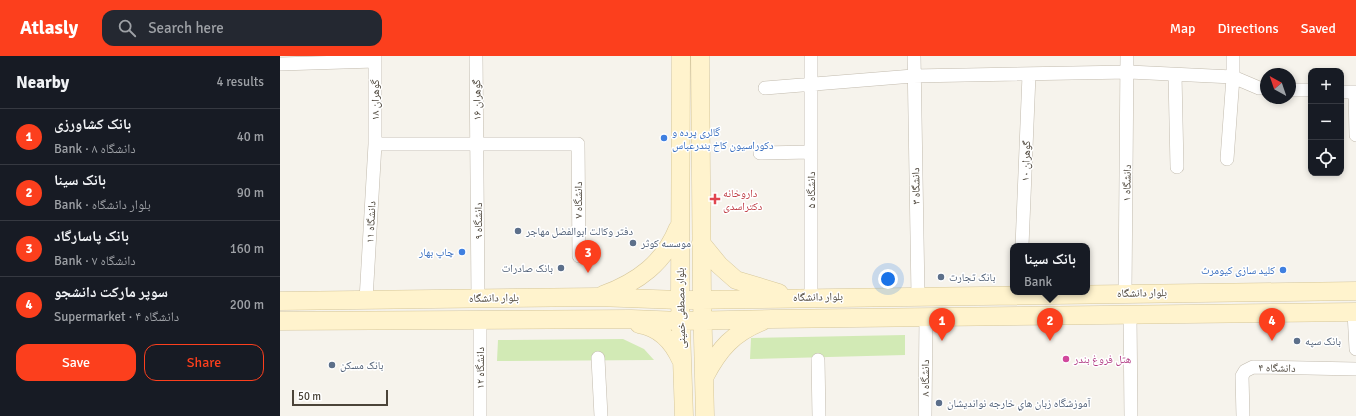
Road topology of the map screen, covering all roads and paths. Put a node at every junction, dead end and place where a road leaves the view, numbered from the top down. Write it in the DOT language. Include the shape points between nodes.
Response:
graph roads {
  1 [pos="476,56"];
  2 [pos="681,56"];
  3 [pos="700,56"];
  4 [pos="811,56"];
  5 [pos="914,56"];
  6 [pos="1128,56"];
  7 [pos="1233,56"];
  8 [pos="375,58"];
  9 [pos="280,64"];
  10 [pos="1129,72"];
  11 [pos="1030,75"];
  12 [pos="1175,75"];
  13 [pos="913,76"];
  14 [pos="1233,77"];
  15 [pos="811,84"];
  16 [pos="765,88"];
  17 [pos="1260,88"];
  18 [pos="1296,90"];
  19 [pos="1308,90"];
  20 [pos="1344,92"];
  21 [pos="1356,135"];
  22 [pos="375,144"];
  23 [pos="477,144"];
  24 [pos="811,152"];
  25 [pos="760,153"];
  26 [pos="1227,159"];
  27 [pos="1177,167"];
  28 [pos="681,221"];
  29 [pos="701,243"];
  30 [pos="1022,243"];
  31 [pos="579,256"];
  32 [pos="1356,291"];
  33 [pos="1125,293"];
  34 [pos="1090,294"];
  35 [pos="1010,295"];
  36 [pos="918,296"];
  37 [pos="597,297"];
  38 [pos="804,297"];
  39 [pos="478,298"];
  40 [pos="702,299"];
  41 [pos="366,300"];
  42 [pos="680,300"];
  43 [pos="280,301"];
  44 [pos="1355,312"];
  45 [pos="1130,314"];
  46 [pos="926,317"];
  47 [pos="769,319"];
  48 [pos="480,320"];
  49 [pos="614,320"];
  50 [pos="280,321"];
  51 [pos="681,321"];
  52 [pos="702,321"];
  53 [pos="1356,349"];
  54 [pos="598,358"];
  55 [pos="818,360"];
  56 [pos="683,366"];
  57 [pos="1356,369"];
  58 [pos="704,377"];
  59 [pos="480,416"];
  60 [pos="601,416"];
  61 [pos="684,416"];
  62 [pos="705,416"];
  63 [pos="819,416"];
  64 [pos="924,416"];
  65 [pos="1131,416"];
  66 [pos="1243,416"];
  1 -- 23 [label="street, گوهران ۱۶"];
  2 -- 28 [label="main road, بلوار مصطفی خمینی"];
  3 -- 29 [label="main road, بلوار مصطفی خمینی"];
  4 -- 15 [label="street, دانشگاه ۵"];
  5 -- 13 [label="street, دانشگاه ۳"];
  6 -- 10 [label="street, دانشگاه ۱"];
  7 -- 14 [label="street"];
  8 -- 9 [label="street"];
  8 -- 22 [label="street, گوهران ۱۸"];
  10 -- 11 [label="street"];
  10 -- 12 [label="street"];
  10 -- 33 [label="street, دانشگاه ۱"];
  11 -- 13 [label="street"];
  11 -- 30 [label="street, گوهران ۱۰"];
  12 -- 14 [label="street"];
  12 -- 27 [label="street"];
  13 -- 15 [label="street"];
  13 -- 36 [label="street, دانشگاه ۳"];
  14 -- 17 [label="street"];
  14 -- 26 [label="street"];
  15 -- 16 [label="street"];
  15 -- 24 [label="street, دانشگاه ۵"];
  18 -- 19 [label="street"];
  20 -- 21 [label="street" via="1355,92"];
  22 -- 23 [label="street"];
  22 -- 41 [label="street, دانشگاه ۱۱"];
  23 -- 31 [label="street, دانشگاه ۷" via="578,144"];
  23 -- 39 [label="street, دانشگاه ۹"];
  24 -- 25 [label="street"];
  24 -- 38 [label="street, دانشگاه ۵"];
  28 -- 37 [label="main road" via="667,251 653,266 619,289"];
  28 -- 42 [label="main road, بلوار مصطفی خمینی"];
  29 -- 38 [label="main road" via="719,265 736,280"];
  29 -- 40 [label="main road, بلوار مصطفی خمینی"];
  32 -- 33 [label="main road, بلوار دانشگاه"];
  33 -- 34 [label="main road, بلوار دانشگاه"];
  35 -- 36 [label="main road, بلوار دانشگاه"];
  36 -- 38 [label="main road, بلوار دانشگاه"];
  37 -- 39 [label="main road, بلوار دانشگاه"];
  37 -- 42 [label="main road, بلوار دانشگاه"];
  38 -- 40 [label="main road, بلوار دانشگاه"];
  39 -- 41 [label="main road, بلوار دانشگاه"];
  40 -- 42 [label="main road, بلوار دانشگاه"];
  40 -- 52 [label="main road, بلوار مصطفی خمینی"];
  41 -- 43 [label="main road, بلوار دانشگاه"];
  42 -- 51 [label="main road, بلوار مصطفی خمینی"];
  44 -- 45 [label="main road, بلوار دانشگاه"];
  44 -- 53 [label="street"];
  45 -- 46 [label="main road, بلوار دانشگاه"];
  45 -- 65 [label="street"];
  46 -- 47 [label="main road, بلوار دانشگاه"];
  46 -- 64 [label="street, دانشگاه ۸"];
  47 -- 52 [label="main road, بلوار دانشگاه"];
  47 -- 58 [label="main road" via="749,327 732,338 715,357"];
  48 -- 49 [label="main road, بلوار دانشگاه"];
  48 -- 50 [label="main road, بلوار دانشگاه"];
  48 -- 59 [label="street, دانشگاه ۱۲"];
  49 -- 51 [label="main road, بلوار دانشگاه"];
  49 -- 56 [label="main road" via="642,324 659,331 670,341"];
  51 -- 52 [label="main road, بلوار دانشگاه"];
  51 -- 56 [label="main road, بلوار مصطفی خمینی"];
  52 -- 58 [label="main road, بلوار مصطفی خمینی"];
  54 -- 60 [label="street"];
  55 -- 63 [label="street"];
  56 -- 61 [label="main road, بلوار مصطفی خمینی"];
  57 -- 66 [label="street, دانشگاه ۴" via="1253,367 1245,370 1242,376"];
  58 -- 62 [label="main road, بلوار مصطفی خمینی"];
}
